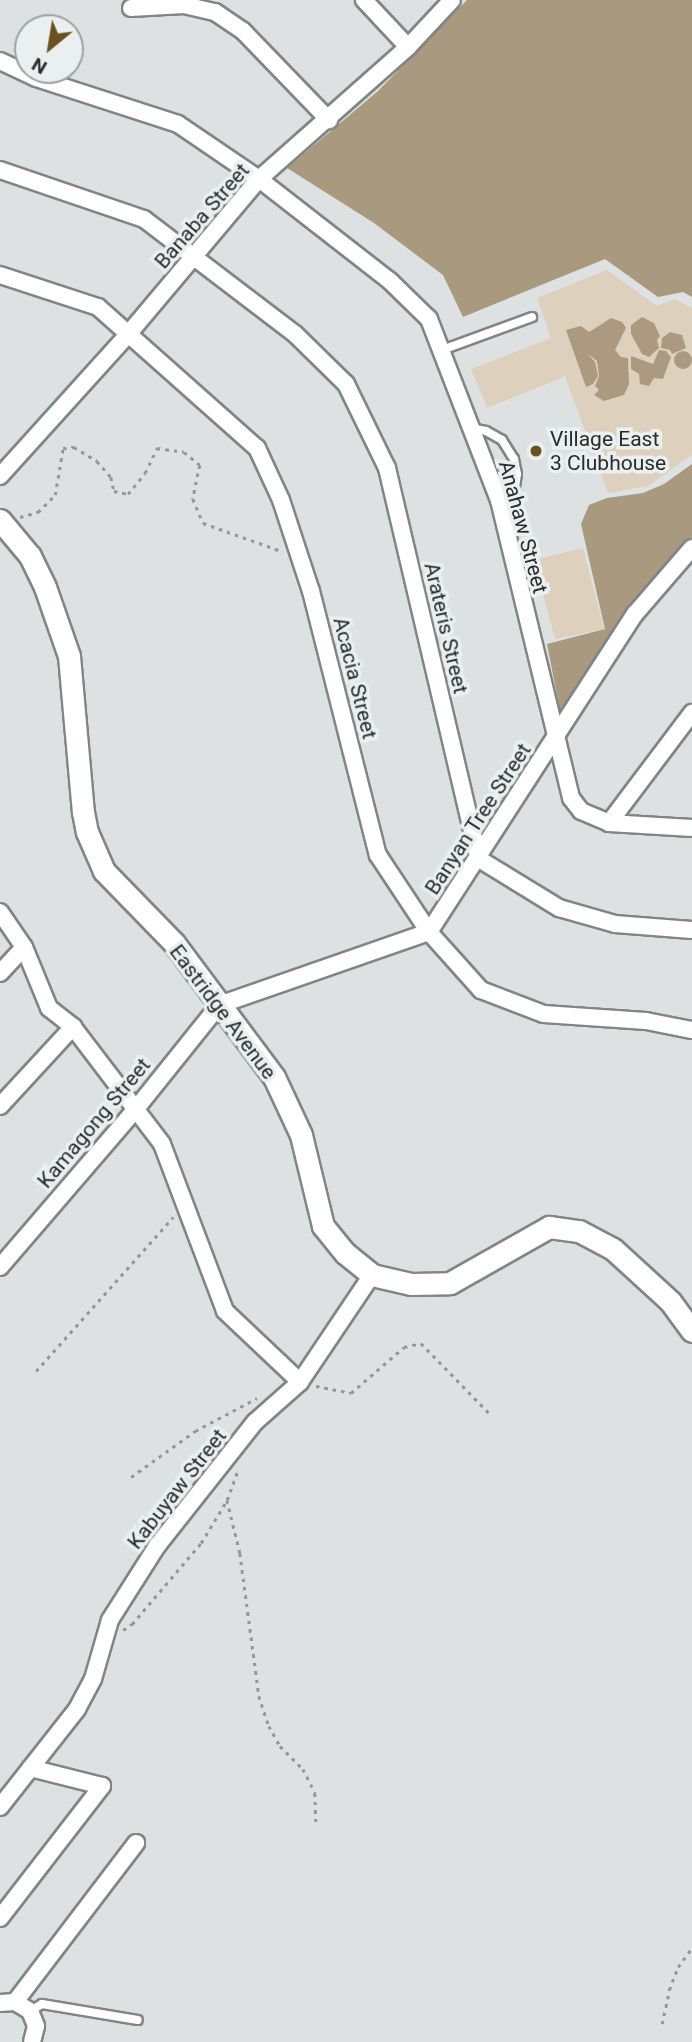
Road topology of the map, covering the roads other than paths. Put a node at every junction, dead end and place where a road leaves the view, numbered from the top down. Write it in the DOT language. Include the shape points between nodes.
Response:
graph roads {
  1 [pos="364,0"];
  2 [pos="452,0"];
  3 [pos="131,8"];
  4 [pos="408,47"];
  5 [pos="0,61"];
  6 [pos="329,120"];
  7 [pos="0,170"];
  8 [pos="259,179"];
  9 [pos="194,256"];
  10 [pos="0,275"];
  11 [pos="532,317"];
  12 [pos="130,332"];
  13 [pos="442,350"];
  14 [pos="471,428"];
  15 [pos="0,477"];
  16 [pos="501,509"];
  17 [pos="1,521"];
  18 [pos="692,548"];
  19 [pos="692,713"];
  20 [pos="555,738"];
  21 [pos="608,823"];
  22 [pos="692,828"];
  23 [pos="479,859"];
  24 [pos="0,912"];
  25 [pos="692,930"];
  26 [pos="429,932"];
  27 [pos="24,947"];
  28 [pos="0,972"];
  29 [pos="219,1005"];
  30 [pos="73,1027"];
  31 [pos="692,1030"];
  32 [pos="0,1106"];
  33 [pos="135,1110"];
  34 [pos="0,1267"];
  35 [pos="372,1275"];
  36 [pos="692,1331"];
  37 [pos="300,1382"];
  38 [pos="30,1768"];
  39 [pos="0,1807"];
  40 [pos="136,1843"];
  41 [pos="0,1918"];
  42 [pos="8,2003"];
  43 [pos="30,2011"];
  44 [pos="138,2020"];
  45 [pos="32,2042"];
  1 -- 4 [label="street"];
  2 -- 4 [label="street, Banaba Street"];
  3 -- 6 [label="street" via="184,5 215,12 243,31"];
  4 -- 6 [label="street, Banaba Street"];
  5 -- 8 [label="street, Anahaw Street" via="36,78 178,124"];
  6 -- 8 [label="street, Banaba Street"];
  7 -- 9 [label="street, Arateris Street" via="144,219"];
  8 -- 9 [label="street, Banaba Street"];
  8 -- 13 [label="street, Anahaw Street" via="390,281 429,319"];
  9 -- 12 [label="street, Banaba Street"];
  9 -- 23 [label="street, Arateris Street" via="295,334 346,384 387,468"];
  10 -- 12 [label="street, Acacia Street" via="98,307"];
  11 -- 13 [label="lane"];
  12 -- 15 [label="street, Banaba Street"];
  12 -- 26 [label="street, Acacia Street" via="257,448 281,500 300,559 377,855"];
  13 -- 14 [label="street, Anahaw Street"];
  14 -- 16 [label="street, Anahaw Street"];
  14 -- 16 [label="lane" via="502,440 514,459 514,492"];
  16 -- 20 [label="street, Anahaw Street"];
  17 -- 29 [label="street, Eastridge Avenue" via="30,556 69,656 87,832 104,871 174,943"];
  18 -- 20 [label="street, Banyan Tree Street" via="635,614"];
  19 -- 21 [label="street"];
  20 -- 21 [label="street, Anahaw Street" via="570,798 581,811"];
  20 -- 23 [label="street, Banyan Tree Street"];
  21 -- 22 [label="street, Anahaw Street"];
  23 -- 25 [label="street" via="559,908 615,924"];
  23 -- 26 [label="street, Banyan Tree Street"];
  24 -- 27 [label="street"];
  26 -- 29 [label="street"];
  26 -- 31 [label="street, Acacia Street" via="481,989 544,1014 646,1021"];
  27 -- 28 [label="street"];
  27 -- 30 [label="street" via="49,1008"];
  29 -- 33 [label="street, Kamagong Street"];
  29 -- 35 [label="street, Eastridge Avenue" via="274,1077 300,1135 323,1226 345,1253"];
  30 -- 32 [label="street"];
  30 -- 33 [label="street"];
  33 -- 34 [label="street, Kamagong Street"];
  33 -- 37 [label="street" via="162,1144 225,1311"];
  35 -- 36 [label="street, Eastridge Avenue" via="411,1284 450,1283 549,1227 579,1231 613,1249 670,1301"];
  35 -- 37 [label="street, Kabuyaw Street"];
  37 -- 38 [label="street, Kabuyaw Street" via="255,1422 157,1546 119,1602 93,1679 77,1709"];
  38 -- 39 [label="street, Kabuyaw Street"];
  38 -- 41 [label="street" via="102,1786"];
  40 -- 42 [label="street"];
  42 -- 43 [label="street"];
  43 -- 44 [label="lane" via="42,2004"];
  43 -- 45 [label="street" via="36,2026"];
}
